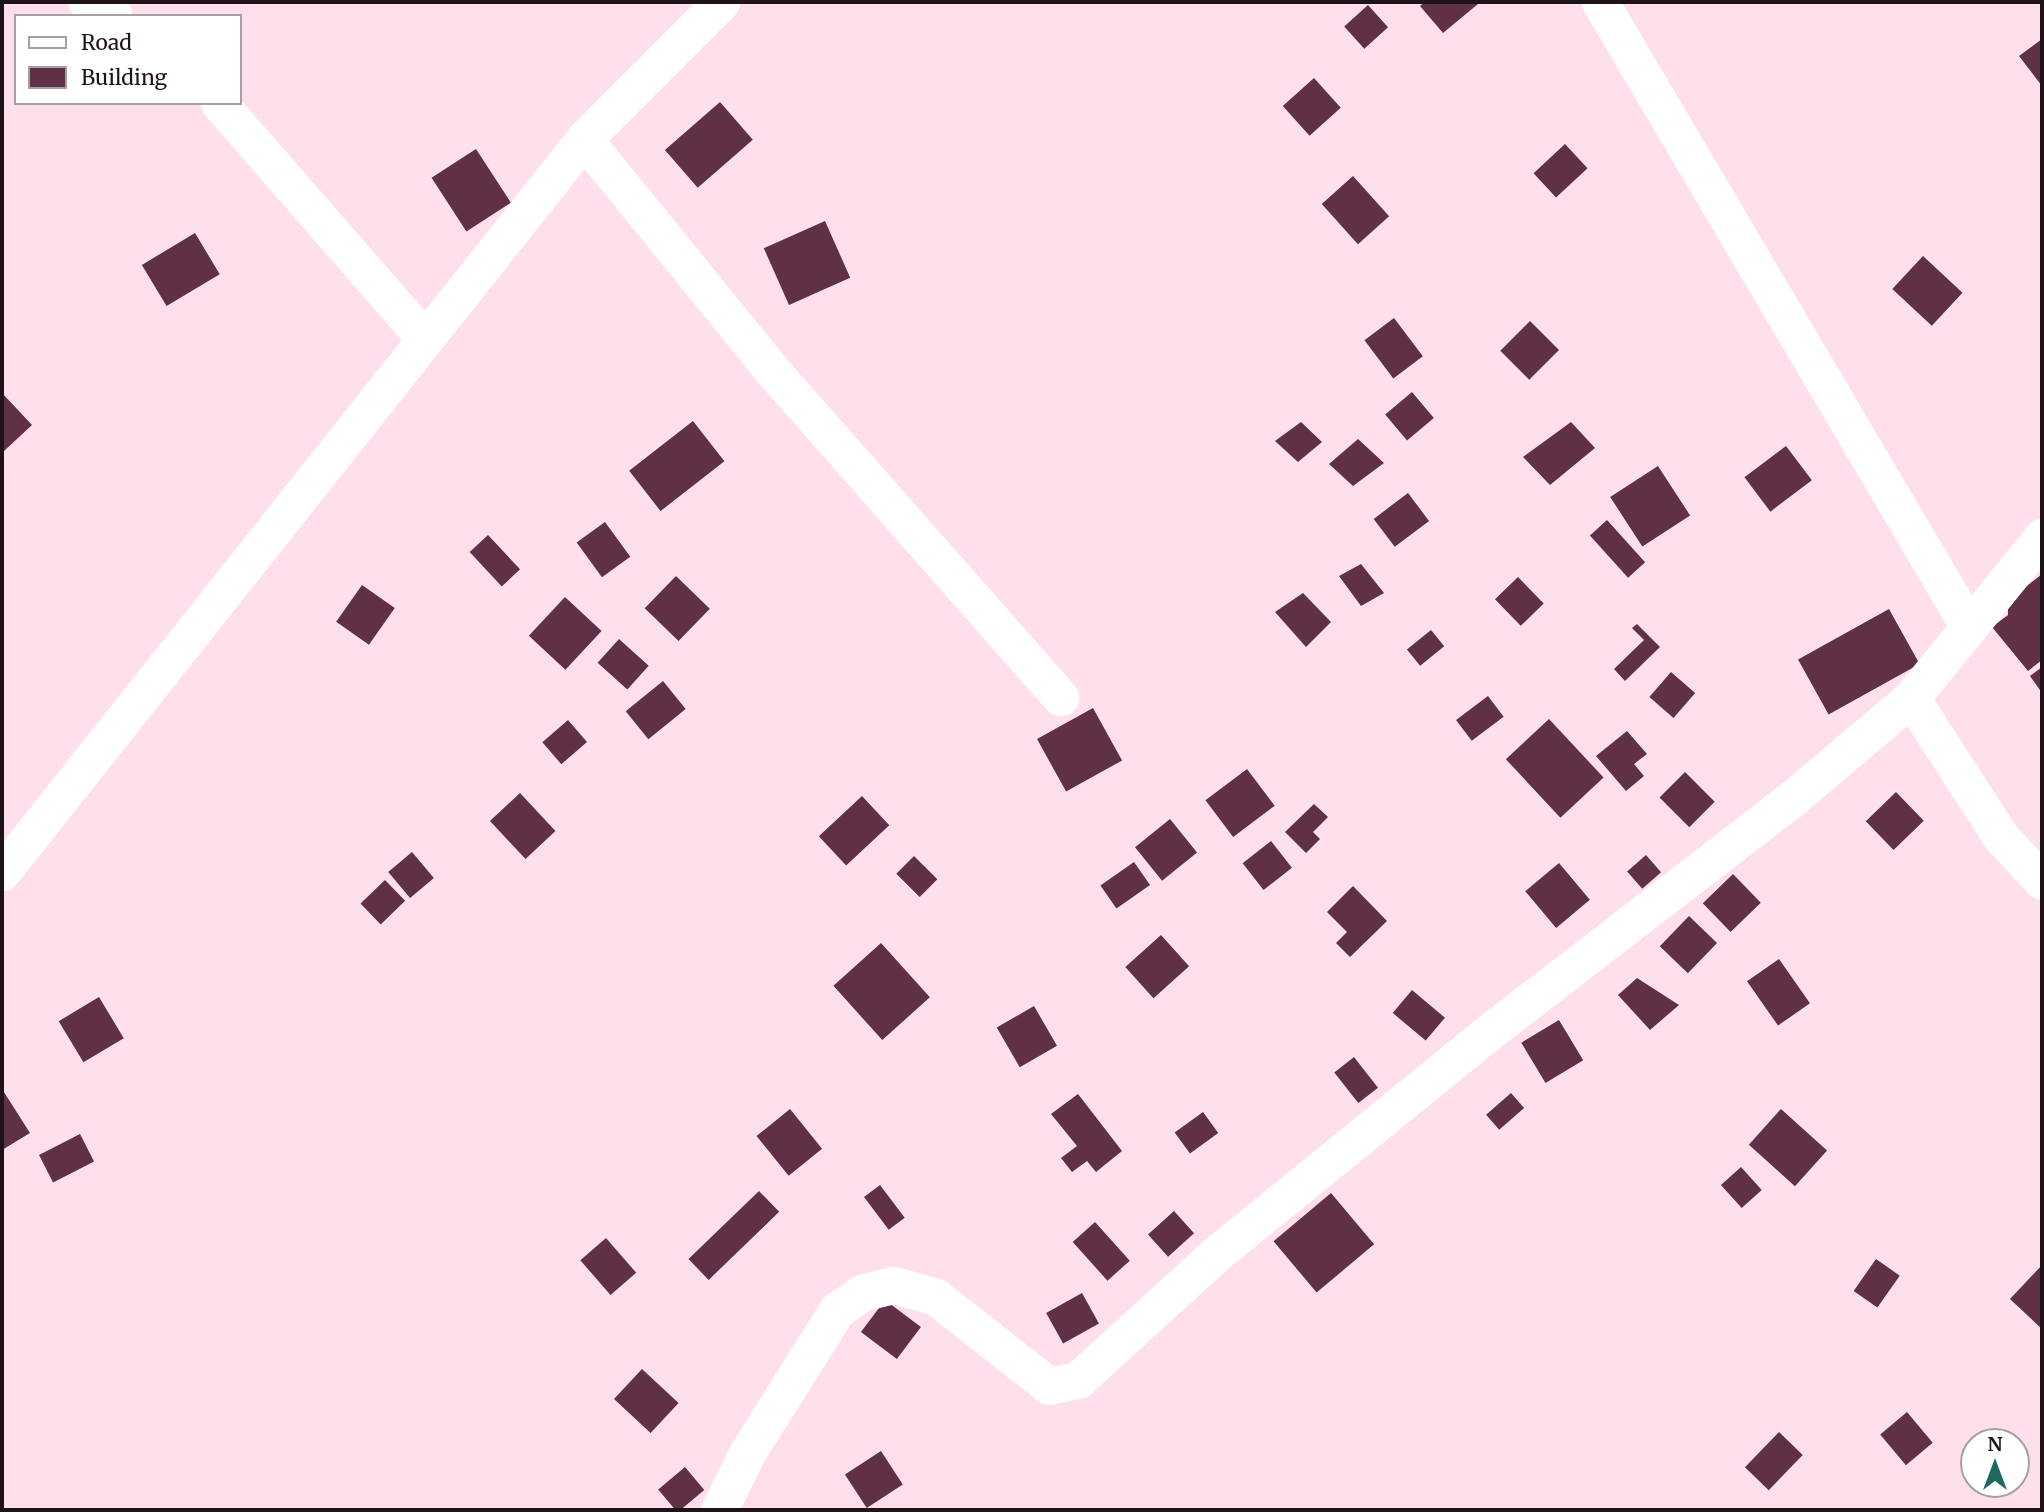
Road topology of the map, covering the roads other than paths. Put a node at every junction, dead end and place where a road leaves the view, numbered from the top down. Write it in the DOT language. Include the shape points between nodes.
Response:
graph roads {
  1 [pos="87,2"];
  2 [pos="721,2"];
  3 [pos="1600,2"];
  4 [pos="110,14"];
  5 [pos="221,105"];
  6 [pos="584,139"];
  7 [pos="423,337"];
  8 [pos="2042,537"];
  9 [pos="1969,627"];
  10 [pos="1060,697"];
  11 [pos="1911,698"];
  12 [pos="2,872"];
  13 [pos="2042,881"];
  14 [pos="719,1510"];
  1 -- 4 [label="street"];
  2 -- 6 [label="street"];
  3 -- 9 [label="street"];
  5 -- 7 [label="street"];
  6 -- 7 [label="street"];
  6 -- 10 [label="street" via="770,368"];
  7 -- 12 [label="street"];
  8 -- 9 [label="street"];
  9 -- 11 [label="street"];
  11 -- 13 [label="street" via="2001,837"];
  11 -- 14 [label="street" via="1788,802 1493,1029 1227,1246 1078,1380 1049,1387 936,1297 894,1285 861,1293 837,1310 747,1453"];
}
